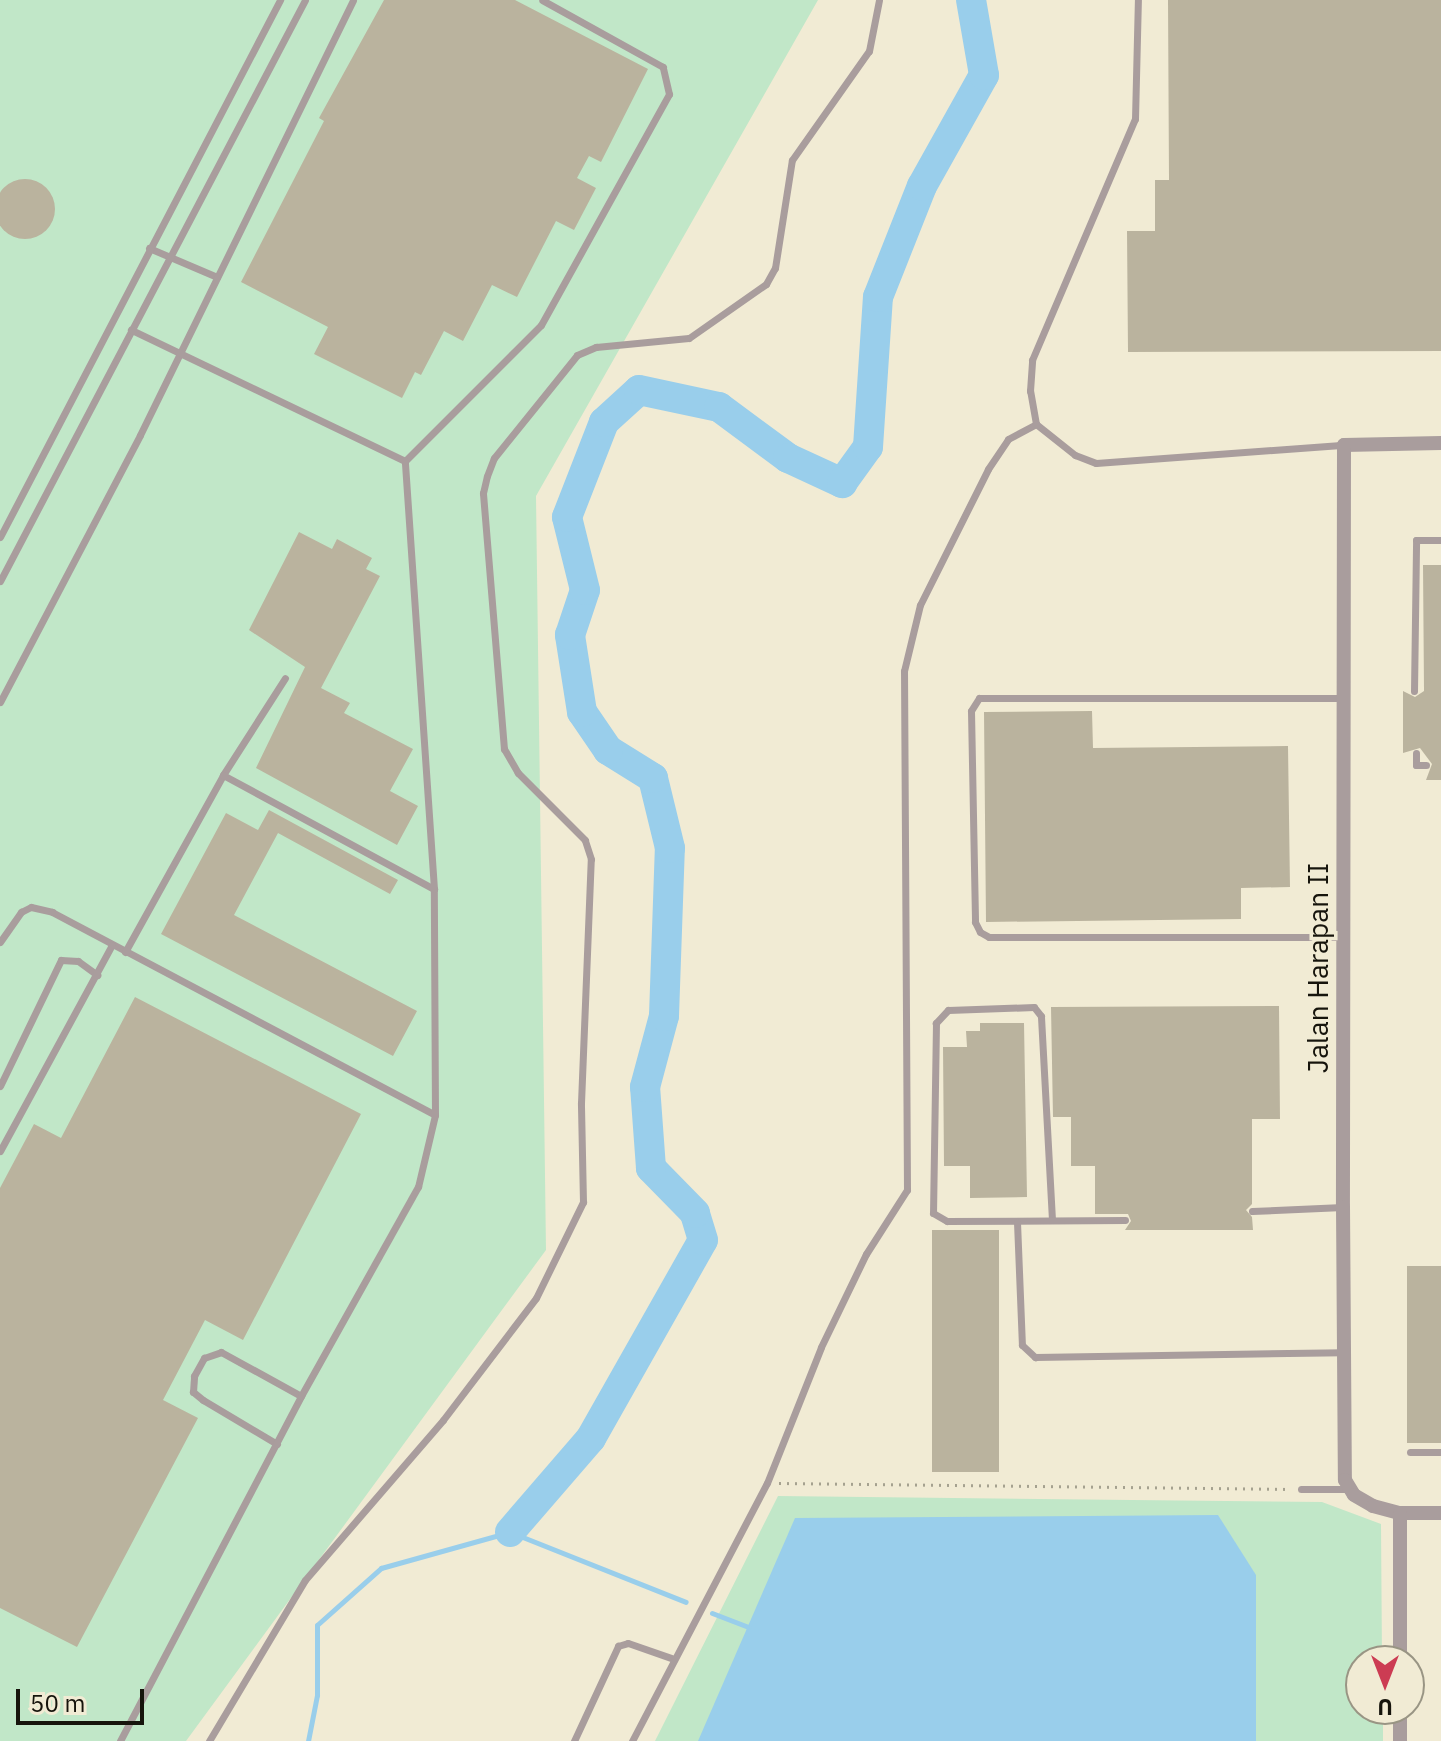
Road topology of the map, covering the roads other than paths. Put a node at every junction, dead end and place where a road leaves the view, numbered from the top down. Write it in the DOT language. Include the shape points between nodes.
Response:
graph roads {
  1 [pos="280,0"];
  2 [pos="305,0"];
  3 [pos="353,0"];
  4 [pos="542,0"];
  5 [pos="879,0"];
  6 [pos="1138,0"];
  7 [pos="149,248"];
  8 [pos="170,258"];
  9 [pos="217,277"];
  10 [pos="131,330"];
  11 [pos="181,352"];
  12 [pos="1036,424"];
  13 [pos="1441,443"];
  14 [pos="1344,445"];
  15 [pos="405,461"];
  16 [pos="0,537"];
  17 [pos="1441,540"];
  18 [pos="0,581"];
  19 [pos="285,678"];
  20 [pos="1414,691"];
  21 [pos="1344,698"];
  22 [pos="0,702"];
  23 [pos="1416,753"];
  24 [pos="1426,765"];
  25 [pos="223,775"];
  26 [pos="434,889"];
  27 [pos="1344,937"];
  28 [pos="0,942"];
  29 [pos="112,945"];
  30 [pos="125,952"];
  31 [pos="97,975"];
  32 [pos="0,1086"];
  33 [pos="435,1115"];
  34 [pos="0,1151"];
  35 [pos="1343,1207"];
  36 [pos="1252,1211"];
  37 [pos="1052,1220"];
  38 [pos="1125,1220"];
  39 [pos="1017,1222"];
  40 [pos="1343,1352"];
  41 [pos="301,1396"];
  42 [pos="277,1444"];
  43 [pos="1410,1452"];
  44 [pos="1441,1452"];
  45 [pos="1301,1489"];
  46 [pos="1349,1489"];
  47 [pos="1400,1513"];
  48 [pos="1441,1513"];
  49 [pos="1400,1645"];
  50 [pos="671,1658"];
  51 [pos="120,1741"];
  52 [pos="209,1741"];
  53 [pos="574,1741"];
  54 [pos="632,1741"];
  1 -- 7 [label="lane"];
  2 -- 8 [label="lane"];
  3 -- 9 [label="lane"];
  4 -- 15 [label="lane" via="663,67 669,94 541,325"];
  5 -- 52 [label="lane" via="869,51 792,160 775,268 766,284 689,338 596,347 577,355 494,458 487,476 483,493 504,749 518,773 585,840 591,859 581,1103 583,1202 536,1298 443,1420 305,1580"];
  6 -- 12 [label="lane" via="1135,119 1032,360"];
  7 -- 8 [label="lane"];
  7 -- 16 [label="lane"];
  8 -- 9 [label="lane"];
  8 -- 10 [label="lane"];
  9 -- 11 [label="lane"];
  10 -- 11 [label="lane"];
  10 -- 18 [label="lane"];
  11 -- 15 [label="lane"];
  11 -- 22 [label="lane"];
  12 -- 14 [label="lane" via="1075,455 1096,463"];
  12 -- 50 [label="lane" via="1008,439 988,469 920,605 906,654 902,982 907,1190 866,1254 821,1347 767,1483"];
  13 -- 14 [label="street"];
  14 -- 21 [label="street, Jalan Harapan II"];
  15 -- 26 [label="lane"];
  17 -- 20 [label="lane" via="1416,540"];
  19 -- 25 [label="lane"];
  21 -- 27 [label="street, Jalan Harapan II"];
  21 -- 27 [label="lane" via="979,698 971,711 975,922 980,932 989,937"];
  23 -- 24 [label="lane" via="1416,765"];
  25 -- 26 [label="lane"];
  25 -- 30 [label="lane"];
  26 -- 33 [label="lane"];
  27 -- 35 [label="street, Jalan Harapan II"];
  28 -- 29 [label="lane" via="14,917 31,907 52,912"];
  29 -- 30 [label="lane"];
  29 -- 31 [label="lane"];
  30 -- 33 [label="lane"];
  31 -- 32 [label="lane" via="78,961 61,960"];
  31 -- 34 [label="lane"];
  33 -- 41 [label="lane" via="418,1187"];
  35 -- 36 [label="lane"];
  35 -- 40 [label="street, Jalan Harapan II"];
  37 -- 38 [label="lane"];
  37 -- 39 [label="lane"];
  37 -- 39 [label="lane" via="1041,1016 1034,1007 948,1010 936,1023 933,1213 947,1221"];
  39 -- 40 [label="lane" via="1022,1345 1035,1357"];
  40 -- 46 [label="street, Jalan Harapan II" via="1344,1469"];
  41 -- 42 [label="lane"];
  41 -- 42 [label="lane" via="221,1352 204,1358 194,1376 193,1392"];
  42 -- 51 [label="lane"];
  43 -- 44 [label="lane"];
  45 -- 46 [label="lane"];
  46 -- 47 [label="street" via="1373,1506"];
  47 -- 48 [label="street"];
  47 -- 49 [label="street"];
  50 -- 53 [label="lane" via="628,1643 618,1646"];
  50 -- 54 [label="lane"];
}
